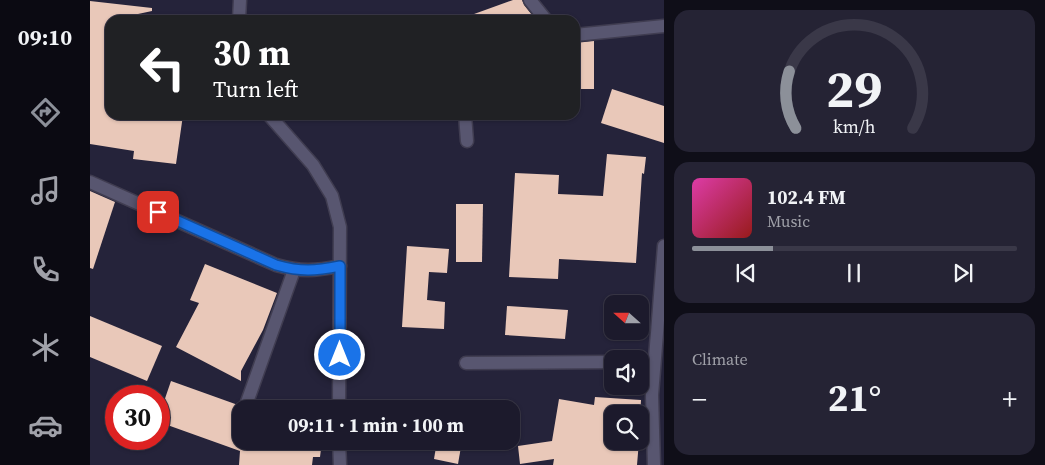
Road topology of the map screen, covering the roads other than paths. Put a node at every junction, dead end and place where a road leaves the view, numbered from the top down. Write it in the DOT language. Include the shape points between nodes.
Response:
graph roads {
  1 [pos="240,0"];
  2 [pos="530,0"];
  3 [pos="240,15"];
  4 [pos="542,15"];
  5 [pos="664,26"];
  6 [pos="580,34"];
  7 [pos="273,120"];
  8 [pos="465,120"];
  9 [pos="467,141"];
  10 [pos="90,182"];
  11 [pos="664,246"];
  12 [pos="340,266"];
  13 [pos="294,270"];
  14 [pos="604,362"];
  15 [pos="649,362"];
  16 [pos="654,362"];
  17 [pos="466,363"];
  18 [pos="658,394"];
  19 [pos="248,400"];
  20 [pos="339,400"];
  21 [pos="339,450"];
  22 [pos="340,465"];
  23 [pos="654,465"];
  1 -- 3 [label="street"];
  2 -- 4 [label="street"];
  5 -- 6 [label="street"];
  7 -- 12 [label="street" via="313,165 332,196 340,227"];
  8 -- 9 [label="street"];
  10 -- 13 [label="street" via="276,265"];
  11 -- 16 [label="street"];
  12 -- 13 [label="street" via="313,271"];
  12 -- 20 [label="street"];
  13 -- 19 [label="street"];
  14 -- 17 [label="street"];
  15 -- 16 [label="street"];
  16 -- 18 [label="street"];
  18 -- 23 [label="street"];
  21 -- 22 [label="street"];
}
